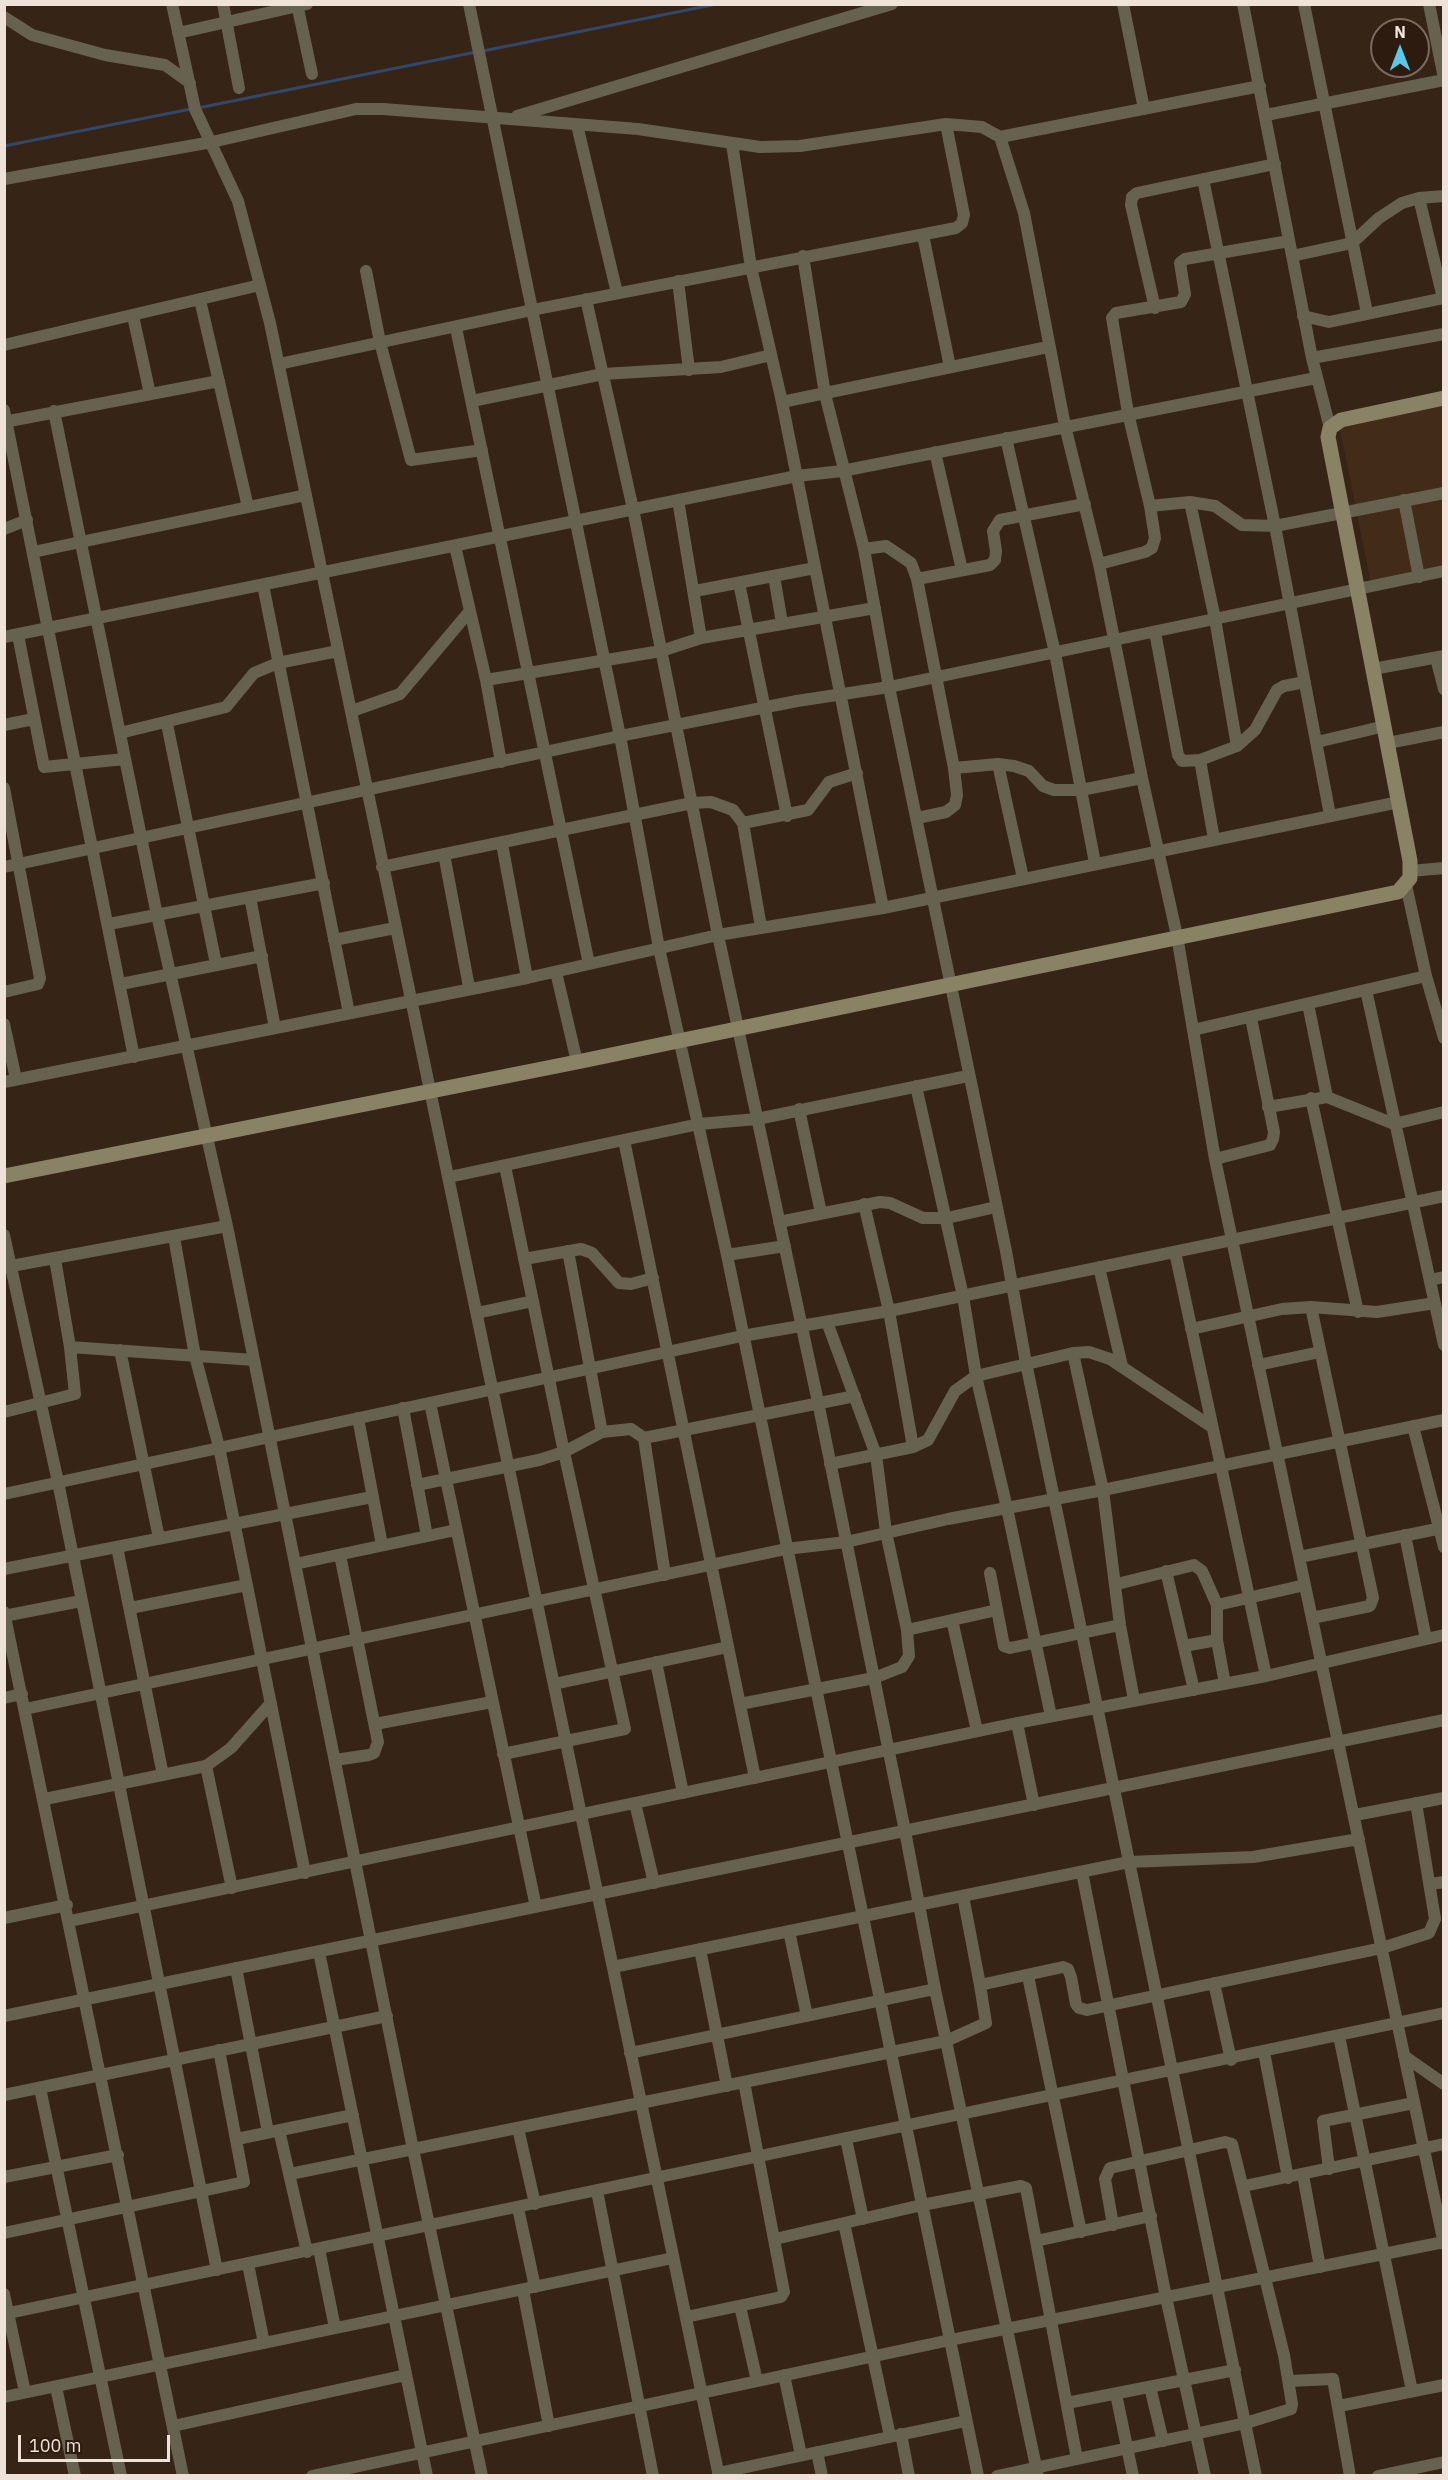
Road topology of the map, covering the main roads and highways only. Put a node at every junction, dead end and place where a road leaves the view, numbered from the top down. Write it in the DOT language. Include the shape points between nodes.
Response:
graph roads {
  1 [pos="1443,398"];
  2 [pos="4,1176"];
  1 -- 2 [label="main road" via="1361,414 1330,428 1329,449 1399,802 1408,878 1398,892"];
}
